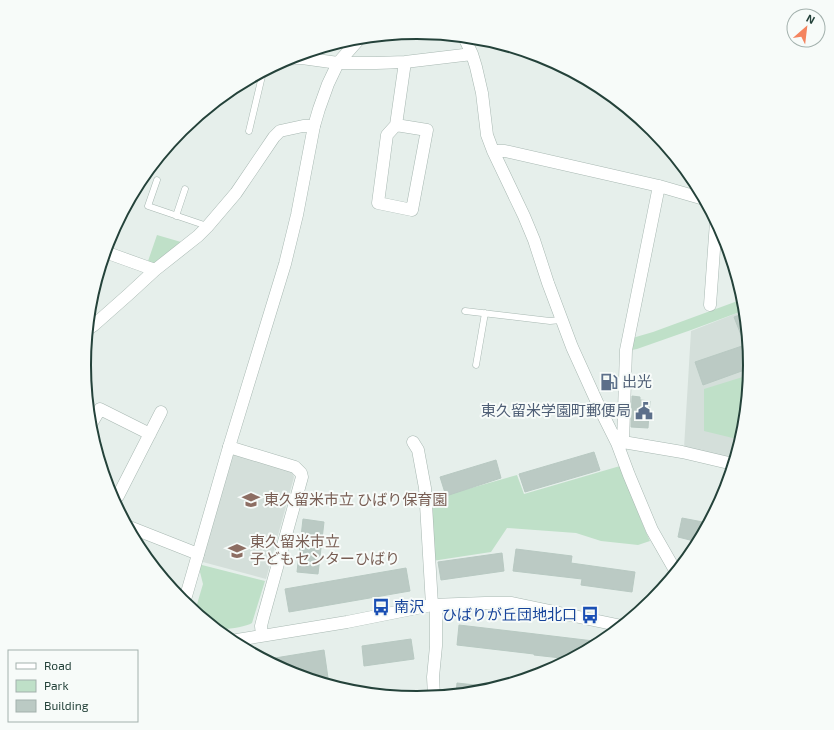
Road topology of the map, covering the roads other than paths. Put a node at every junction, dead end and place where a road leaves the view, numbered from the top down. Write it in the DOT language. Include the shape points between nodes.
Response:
graph roads {
  1 [pos="467,43"];
  2 [pos="354,45"];
  3 [pos="472,54"];
  4 [pos="306,59"];
  5 [pos="405,62"];
  6 [pos="338,63"];
  7 [pos="261,79"];
  8 [pos="396,125"];
  9 [pos="314,126"];
  10 [pos="249,131"];
  11 [pos="493,151"];
  12 [pos="157,180"];
  13 [pos="659,186"];
  14 [pos="185,189"];
  15 [pos="696,197"];
  16 [pos="176,216"];
  17 [pos="208,226"];
  18 [pos="715,234"];
  19 [pos="110,254"];
  20 [pos="154,270"];
  21 [pos="710,305"];
  22 [pos="465,311"];
  23 [pos="485,313"];
  24 [pos="561,320"];
  25 [pos="94,325"];
  26 [pos="476,365"];
  27 [pos="161,412"];
  28 [pos="95,417"];
  29 [pos="150,434"];
  30 [pos="413,442"];
  31 [pos="620,442"];
  32 [pos="229,447"];
  33 [pos="728,463"];
  34 [pos="118,495"];
  35 [pos="136,530"];
  36 [pos="198,554"];
  37 [pos="673,567"];
  38 [pos="186,596"];
  39 [pos="434,605"];
  40 [pos="614,624"];
  41 [pos="262,636"];
  42 [pos="241,639"];
  43 [pos="434,690"];
  1 -- 3 [label="street"];
  2 -- 6 [label="street"];
  3 -- 5 [label="street"];
  3 -- 11 [label="street" via="482,94 487,135"];
  4 -- 6 [label="street"];
  5 -- 6 [label="street"];
  5 -- 8 [label="street"];
  6 -- 9 [label="street" via="323,96"];
  7 -- 10 [label="lane"];
  8 -- 8 [label="street" via="426,130 412,210 378,203 386,135"];
  9 -- 17 [label="street" via="280,131 236,193"];
  9 -- 32 [label="street" via="291,242"];
  11 -- 13 [label="street" via="505,151"];
  11 -- 24 [label="street" via="534,240"];
  12 -- 16 [label="lane" via="148,206"];
  13 -- 15 [label="street"];
  13 -- 31 [label="street" via="626,350"];
  14 -- 16 [label="lane"];
  16 -- 17 [label="lane"];
  17 -- 20 [label="street"];
  18 -- 21 [label="street"];
  19 -- 20 [label="street"];
  20 -- 25 [label="street"];
  22 -- 23 [label="lane"];
  23 -- 24 [label="lane" via="550,321"];
  23 -- 26 [label="lane"];
  24 -- 31 [label="street" via="595,398"];
  27 -- 29 [label="street"];
  28 -- 29 [label="street" via="100,409"];
  29 -- 34 [label="street"];
  30 -- 39 [label="street" via="418,450 425,488"];
  31 -- 33 [label="street"];
  31 -- 37 [label="street" via="629,475 652,530"];
  32 -- 36 [label="street"];
  32 -- 41 [label="street" via="295,467 302,477 264,612"];
  35 -- 36 [label="street"];
  36 -- 38 [label="street"];
  39 -- 40 [label="street" via="512,603"];
  39 -- 41 [label="street"];
  39 -- 43 [label="street" via="436,646"];
  41 -- 42 [label="street"];
}
